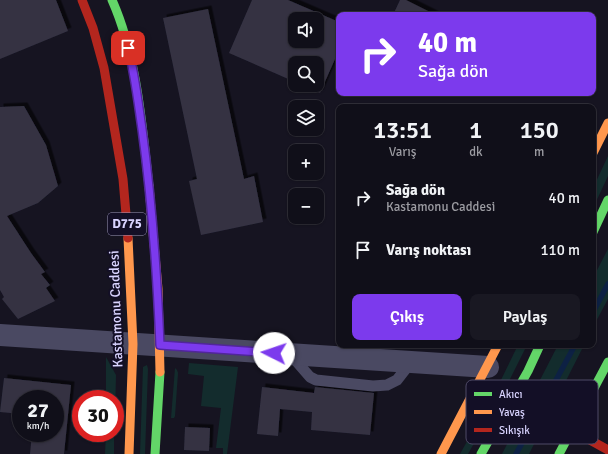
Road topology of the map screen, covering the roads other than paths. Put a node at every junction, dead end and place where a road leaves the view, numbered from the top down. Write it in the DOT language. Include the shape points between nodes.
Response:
graph roads {
  1 [pos="82,0"];
  2 [pos="112,0"];
  3 [pos="608,123"];
  4 [pos="596,147"];
  5 [pos="608,200"];
  6 [pos="596,226"];
  7 [pos="0,335"];
  8 [pos="133,344"];
  9 [pos="497,348"];
  10 [pos="539,348"];
  11 [pos="166,353"];
  12 [pos="239,362"];
  13 [pos="608,362"];
  14 [pos="488,367"];
  15 [pos="481,380"];
  16 [pos="522,380"];
  17 [pos="598,381"];
  18 [pos="466,408"];
  19 [pos="487,444"];
  20 [pos="564,444"];
  21 [pos="597,444"];
  22 [pos="608,450"];
  23 [pos="129,454"];
  24 [pos="155,454"];
  25 [pos="441,454"];
  26 [pos="481,454"];
  27 [pos="559,454"];
  1 -- 8 [label="main road, Kastamonu Caddesi / D775" via="94,28 104,68 123,179"];
  2 -- 11 [label="main road, D775" via="125,35 134,75 149,176"];
  3 -- 4 [label="main road"];
  5 -- 6 [label="main road"];
  7 -- 8 [label="street"];
  8 -- 11 [label="street"];
  8 -- 23 [label="main road, Kastamonu Caddesi / D775"];
  9 -- 14 [label="main road"];
  10 -- 16 [label="main road"];
  11 -- 12 [label="street" via="177,358"];
  11 -- 14 [label="street" via="289,354"];
  11 -- 24 [label="main road, D775"];
  13 -- 17 [label="main road"];
  14 -- 15 [label="main road"];
  18 -- 25 [label="main road"];
  19 -- 26 [label="main road"];
  20 -- 27 [label="main road"];
  21 -- 22 [label="main road"];
}
